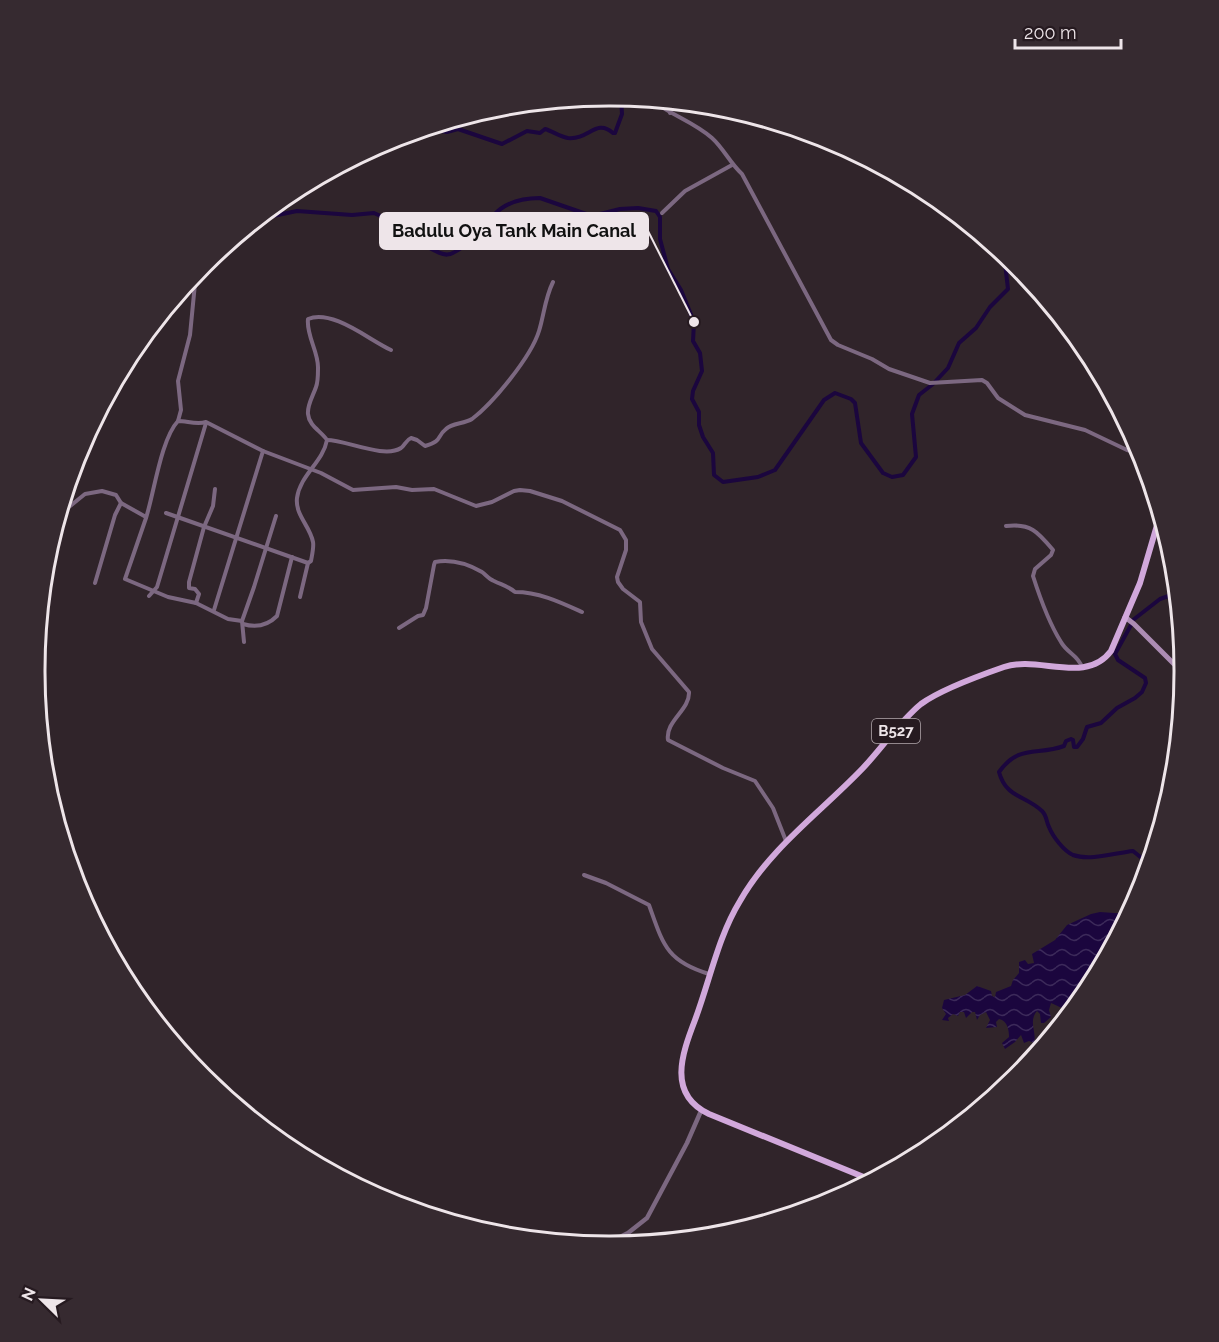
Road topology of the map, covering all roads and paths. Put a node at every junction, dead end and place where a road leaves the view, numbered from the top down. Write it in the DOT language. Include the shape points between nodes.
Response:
graph roads {
  1 [pos="665,110"];
  2 [pos="671,110"];
  3 [pos="670,113"];
  4 [pos="732,165"];
  5 [pos="662,213"];
  6 [pos="553,282"];
  7 [pos="194,289"];
  8 [pos="391,350"];
  9 [pos="178,421"];
  10 [pos="206,422"];
  11 [pos="327,440"];
  12 [pos="1129,450"];
  13 [pos="263,451"];
  14 [pos="310,470"];
  15 [pos="215,489"];
  16 [pos="121,503"];
  17 [pos="70,506"];
  18 [pos="166,513"];
  19 [pos="177,516"];
  20 [pos="276,516"];
  21 [pos="146,517"];
  22 [pos="1006,526"];
  23 [pos="204,527"];
  24 [pos="1156,529"];
  25 [pos="236,537"];
  26 [pos="265,548"];
  27 [pos="292,557"];
  28 [pos="308,563"];
  29 [pos="95,583"];
  30 [pos="154,591"];
  31 [pos="149,596"];
  32 [pos="300,597"];
  33 [pos="196,603"];
  34 [pos="214,610"];
  35 [pos="582,612"];
  36 [pos="1125,617"];
  37 [pos="243,622"];
  38 [pos="399,628"];
  39 [pos="244,642"];
  40 [pos="1174,664"];
  41 [pos="1082,668"];
  42 [pos="786,841"];
  43 [pos="584,875"];
  44 [pos="711,975"];
  45 [pos="702,1111"];
  46 [pos="861,1176"];
  47 [pos="623,1235"];
  1 -- 3 [label="street"];
  2 -- 3 [label="street"];
  3 -- 4 [label="street" via="711,138"];
  4 -- 5 [label="street" via="685,191"];
  4 -- 12 [label="street" via="742,174 831,340 889,369 934,383 982,380 998,398 1026,415 1085,430"];
  6 -- 11 [label="street" via="544,303 539,332 525,358 471,420 446,429 437,441 425,446 411,438 402,448 386,451"];
  7 -- 9 [label="street" via="190,335 178,381"];
  8 -- 11 [label="street" via="339,323 315,316 308,319 318,371 308,416"];
  9 -- 10 [label="street"];
  9 -- 21 [label="street" via="165,447"];
  10 -- 13 [label="street"];
  10 -- 19 [label="street"];
  11 -- 14 [label="street"];
  13 -- 14 [label="street"];
  13 -- 25 [label="street"];
  14 -- 28 [label="street" via="297,498 299,514 313,541"];
  14 -- 42 [label="street" via="353,490 434,489 476,506 514,491 530,491 562,501 620,531 626,540 626,550 618,582 640,602 641,622 652,649 689,692 669,729 668,740 755,781 773,808"];
  15 -- 23 [label="street"];
  16 -- 17 [label="street" via="110,492 94,491"];
  16 -- 21 [label="street"];
  16 -- 29 [label="street"];
  18 -- 19 [label="street"];
  19 -- 23 [label="street"];
  19 -- 30 [label="street"];
  20 -- 26 [label="street"];
  21 -- 30 [label="street" via="124,579"];
  22 -- 41 [label="street" via="1034,529 1053,550 1033,570 1033,576 1053,629"];
  23 -- 25 [label="street"];
  23 -- 33 [label="street" via="188,586 199,594"];
  24 -- 36 [label="main road"];
  25 -- 26 [label="street"];
  25 -- 34 [label="street"];
  26 -- 27 [label="street"];
  26 -- 37 [label="street"];
  27 -- 28 [label="street"];
  27 -- 37 [label="street" via="277,616 262,625"];
  28 -- 32 [label="street"];
  30 -- 31 [label="street"];
  30 -- 33 [label="street"];
  33 -- 34 [label="street"];
  34 -- 37 [label="street"];
  35 -- 38 [label="street" via="555,599 515,592 482,572 444,560 435,562 423,615"];
  36 -- 40 [label="main road"];
  36 -- 41 [label="main road" via="1108,654 1097,664"];
  37 -- 39 [label="street"];
  41 -- 42 [label="main road, B527" via="1012,665 927,701"];
  42 -- 44 [label="main road, B527" via="739,901"];
  43 -- 44 [label="street" via="649,905 668,949 684,964"];
  44 -- 45 [label="main road, B527" via="681,1075 687,1098"];
  45 -- 46 [label="main road, B527"];
  45 -- 47 [label="street" via="647,1218"];
}
